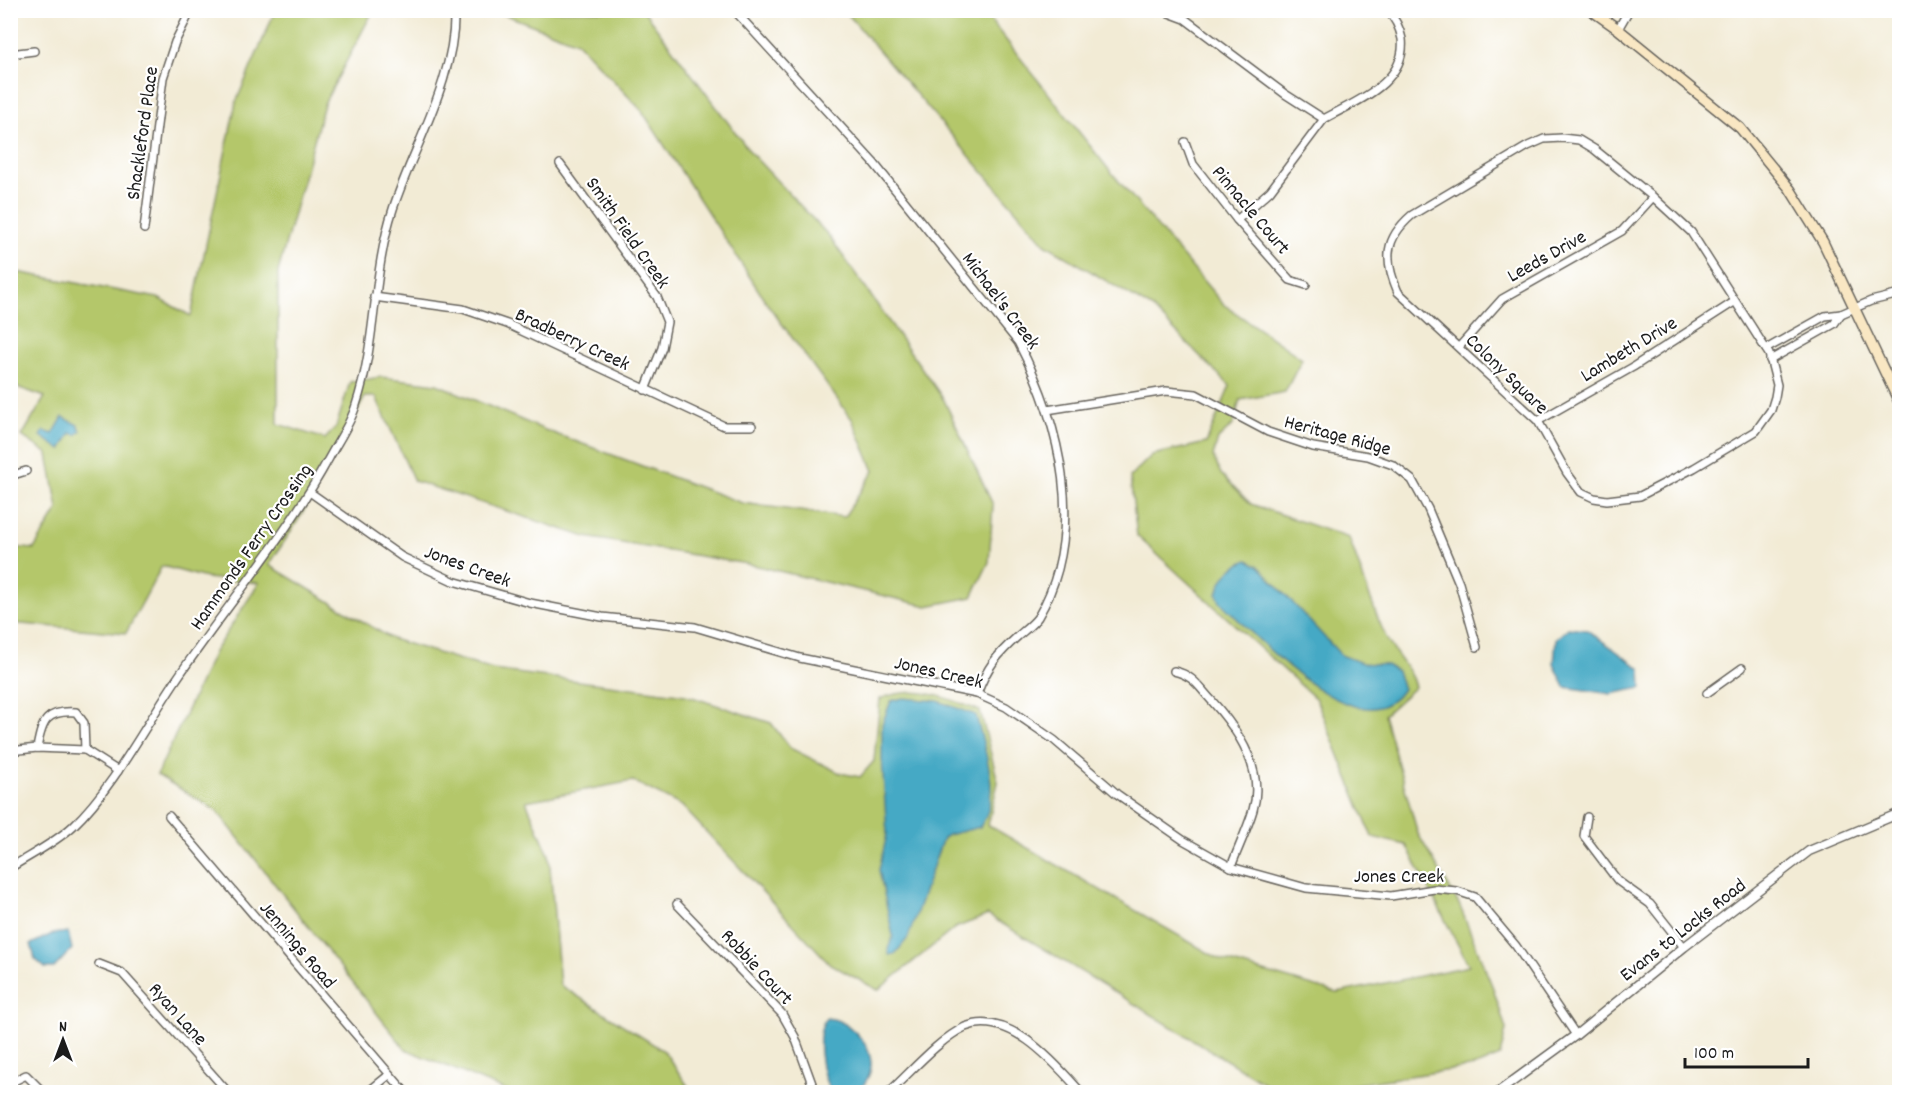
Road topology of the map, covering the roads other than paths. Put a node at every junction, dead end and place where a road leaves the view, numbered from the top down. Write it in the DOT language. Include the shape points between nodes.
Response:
graph roads {
  1 [pos="190,10"];
  2 [pos="454,10"];
  3 [pos="734,10"];
  4 [pos="1161,10"];
  5 [pos="1387,10"];
  6 [pos="1591,10"];
  7 [pos="1629,10"];
  8 [pos="1618,28"];
  9 [pos="34,51"];
  10 [pos="10,54"];
  11 [pos="1324,118"];
  12 [pos="1185,142"];
  13 [pos="560,164"];
  14 [pos="1653,196"];
  15 [pos="1237,220"];
  16 [pos="144,229"];
  17 [pos="1306,285"];
  18 [pos="1899,294"];
  19 [pos="374,297"];
  20 [pos="1734,302"];
  21 [pos="1854,308"];
  22 [pos="1840,314"];
  23 [pos="1460,347"];
  24 [pos="1766,349"];
  25 [pos="1770,360"];
  26 [pos="645,390"];
  27 [pos="1899,404"];
  28 [pos="1047,410"];
  29 [pos="1538,421"];
  30 [pos="752,426"];
  31 [pos="26,471"];
  32 [pos="10,476"];
  33 [pos="311,493"];
  34 [pos="1477,647"];
  35 [pos="1742,668"];
  36 [pos="1174,671"];
  37 [pos="1707,693"];
  38 [pos="977,694"];
  39 [pos="37,748"];
  40 [pos="85,750"];
  41 [pos="10,751"];
  42 [pos="118,771"];
  43 [pos="1899,813"];
  44 [pos="169,816"];
  45 [pos="1587,816"];
  46 [pos="1231,867"];
  47 [pos="10,868"];
  48 [pos="677,904"];
  49 [pos="1684,947"];
  50 [pos="99,964"];
  51 [pos="1576,1035"];
  52 [pos="389,1075"];
  53 [pos="10,1083"];
  54 [pos="43,1092"];
  55 [pos="228,1092"];
  56 [pos="369,1092"];
  57 [pos="405,1092"];
  58 [pos="815,1092"];
  59 [pos="889,1092"];
  60 [pos="1081,1092"];
  61 [pos="1498,1092"];
  1 -- 16 [label="street, Shackleford Place" via="163,78"];
  2 -- 19 [label="street, Hammonds Ferry Crossing" via="441,87 391,214"];
  3 -- 28 [label="street, Michael's Creek" via="873,162 1018,342 1036,376"];
  4 -- 11 [label="street" via="1185,19 1285,94"];
  5 -- 11 [label="street" via="1401,33 1403,52 1395,70 1380,87"];
  6 -- 8 [label="main road"];
  7 -- 8 [label="street"];
  8 -- 21 [label="main road" via="1740,129 1824,242"];
  9 -- 10 [label="street"];
  11 -- 15 [label="street" via="1270,191"];
  12 -- 15 [label="street, Pinnacle Court" via="1193,164"];
  13 -- 26 [label="street, Smith Field Creek" via="657,297 667,322 662,348"];
  14 -- 20 [label="street, Colony Square" via="1691,232"];
  14 -- 23 [label="street, Leeds Drive" via="1622,231 1502,299"];
  14 -- 23 [label="street, Colony Square" via="1579,140 1544,139 1412,215 1398,227 1390,243 1391,277 1398,292"];
  15 -- 17 [label="street, Pinnacle Court" via="1290,280"];
  18 -- 21 [label="street"];
  19 -- 26 [label="street, Bradberry Creek" via="463,309 507,324"];
  19 -- 33 [label="street, Hammonds Ferry Crossing" via="370,348 356,408"];
  20 -- 24 [label="street, Colony Square"];
  20 -- 29 [label="street, Lambeth Drive"];
  21 -- 22 [label="street"];
  21 -- 27 [label="main road"];
  22 -- 24 [label="street" via="1825,316"];
  22 -- 25 [label="street" via="1834,324"];
  23 -- 29 [label="street, Colony Square"];
  24 -- 25 [label="street, Colony Square"];
  25 -- 29 [label="street, Colony Square" via="1777,385 1775,398 1756,431 1640,496 1607,500 1581,492"];
  26 -- 30 [label="street, Bradberry Creek" via="724,426"];
  28 -- 34 [label="street, Heritage Ridge" via="1166,391 1196,394 1268,432 1313,447 1368,456 1393,465 1412,480 1428,509 1459,583"];
  28 -- 38 [label="street, Michael's Creek" via="1063,478 1063,548 1037,618 986,669"];
  31 -- 32 [label="street"];
  33 -- 38 [label="street, Jones Creek" via="402,557 453,581 530,603 602,617 695,627 800,658"];
  33 -- 42 [label="street, Hammonds Ferry Crossing" via="176,679"];
  35 -- 37 [label="street"];
  36 -- 46 [label="street" via="1188,674 1223,713 1251,760 1254,808"];
  38 -- 46 [label="street, Jones Creek" via="1016,714 1126,800 1183,840"];
  39 -- 40 [label="street"];
  39 -- 40 [label="street" via="46,719 58,711 76,712 84,723"];
  39 -- 41 [label="street"];
  40 -- 42 [label="street"];
  42 -- 47 [label="street, Hammonds Ferry Crossing" via="72,827"];
  43 -- 49 [label="street, Evans to Locks Road" via="1809,851"];
  44 -- 52 [label="street, Jennings Road"];
  45 -- 49 [label="street" via="1584,836 1618,881 1650,904"];
  46 -- 51 [label="street, Jones Creek" via="1306,888 1391,896 1434,889 1476,897 1516,945"];
  48 -- 58 [label="street, Robbie Court" via="782,1014 795,1037"];
  49 -- 51 [label="street, Evans to Locks Road"];
  50 -- 55 [label="street, Ryan Lane" via="122,973"];
  51 -- 61 [label="street, Evans to Locks Road"];
  52 -- 56 [label="street"];
  52 -- 57 [label="street, Jennings Road"];
  53 -- 54 [label="street" via="26,1075"];
  59 -- 60 [label="street" via="948,1038 966,1027 987,1022 1018,1031"];
}
